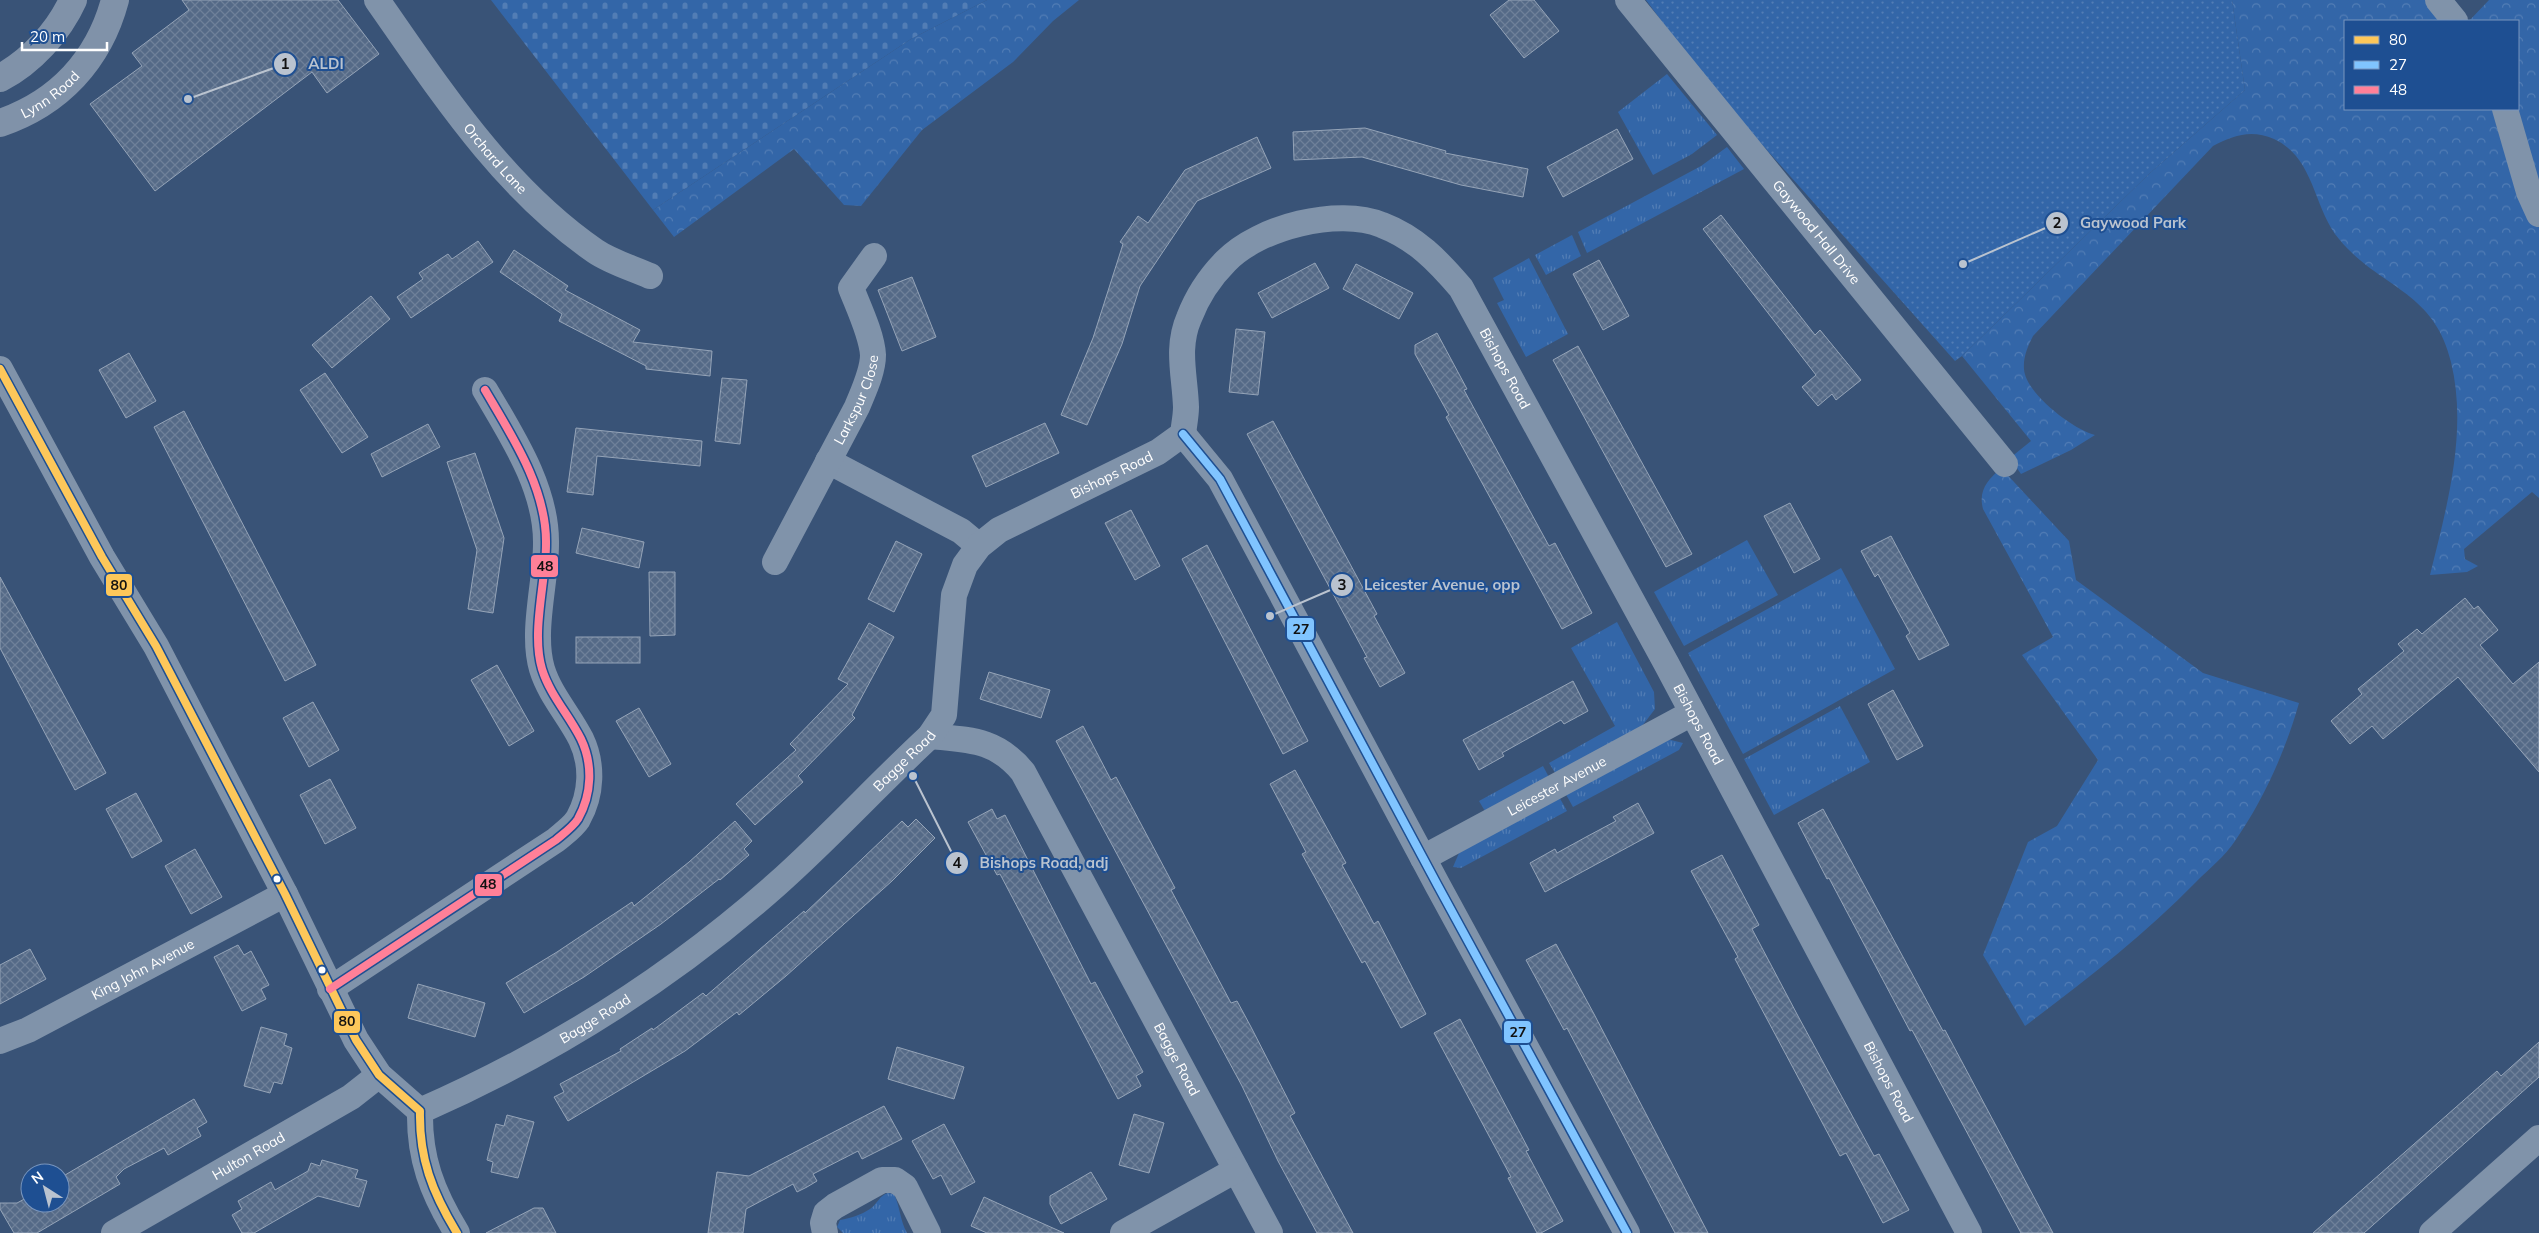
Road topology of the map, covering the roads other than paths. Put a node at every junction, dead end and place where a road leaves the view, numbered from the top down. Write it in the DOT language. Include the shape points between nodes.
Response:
graph roads {
  1 [pos="73,0"];
  2 [pos="115,0"];
  3 [pos="376,0"];
  4 [pos="1628,0"];
  5 [pos="2438,0"];
  6 [pos="2454,20"];
  7 [pos="0,78"];
  8 [pos="2505,110"];
  9 [pos="0,123"];
  10 [pos="2539,214"];
  11 [pos="874,256"];
  12 [pos="650,276"];
  13 [pos="0,369"];
  14 [pos="485,390"];
  15 [pos="1183,434"];
  16 [pos="828,461"];
  17 [pos="2005,464"];
  18 [pos="979,546"];
  19 [pos="775,562"];
  20 [pos="1692,713"];
  21 [pos="930,736"];
  22 [pos="1422,858"];
  23 [pos="285,894"];
  24 [pos="330,989"];
  25 [pos="0,1041"];
  26 [pos="379,1075"];
  27 [pos="420,1110"];
  28 [pos="2539,1138"];
  29 [pos="1236,1170"];
  30 [pos="114,1233"];
  31 [pos="457,1233"];
  32 [pos="825,1233"];
  33 [pos="928,1233"];
  34 [pos="1122,1233"];
  35 [pos="1270,1233"];
  36 [pos="1627,1233"];
  37 [pos="1969,1233"];
  38 [pos="2432,1233"];
  1 -- 7 [label="main road" via="52,34 38,49"];
  2 -- 9 [label="main road, Lynn Road" via="108,25 93,53 69,83 39,107"];
  3 -- 12 [label="street, Orchard Lane" via="454,110 498,162 548,213 596,252"];
  4 -- 17 [label="street, Gaywood Hall Drive"];
  5 -- 6 [label="street"];
  8 -- 10 [label="street" via="2529,192"];
  11 -- 16 [label="street, Larkspur Close" via="851,288 873,355 857,407"];
  13 -- 23 [label="street" via="102,557 156,646"];
  14 -- 24 [label="street" via="531,476 543,510 546,543 539,635 542,668 554,696 585,749 590,770 587,795 577,820 556,840"];
  15 -- 18 [label="street, Bishops Road" via="1158,452 999,530"];
  15 -- 20 [label="street, Bishops Road" via="1186,408 1181,366 1188,318 1204,287 1227,260 1262,236 1304,223 1340,218 1380,224 1413,240 1437,258 1461,288"];
  15 -- 22 [label="street" via="1220,479"];
  16 -- 18 [label="street, Larkspur Close" via="961,531"];
  16 -- 19 [label="street, Larkspur Close"];
  18 -- 21 [label="street, Bishops Road" via="965,564 954,595 944,715"];
  20 -- 22 [label="street, Leicester Avenue"];
  20 -- 37 [label="street, Bishops Road"];
  21 -- 27 [label="street, Bagge Road" via="778,883 651,983 557,1041 460,1093"];
  21 -- 29 [label="street, Bagge Road" via="975,740 1011,757 1023,772"];
  22 -- 36 [label="street"];
  23 -- 24 [label="street"];
  23 -- 25 [label="street, King John Avenue" via="28,1030"];
  24 -- 26 [label="street" via="356,1040"];
  26 -- 27 [label="street"];
  26 -- 30 [label="street, Hulton Road" via="351,1097"];
  27 -- 31 [label="street" via="419,1137 427,1173"];
  28 -- 38 [label="street"];
  29 -- 34 [label="street"];
  29 -- 35 [label="street, Bagge Road"];
  32 -- 33 [label="street" via="826,1213 835,1206 882,1180 895,1180 905,1186"];
}
